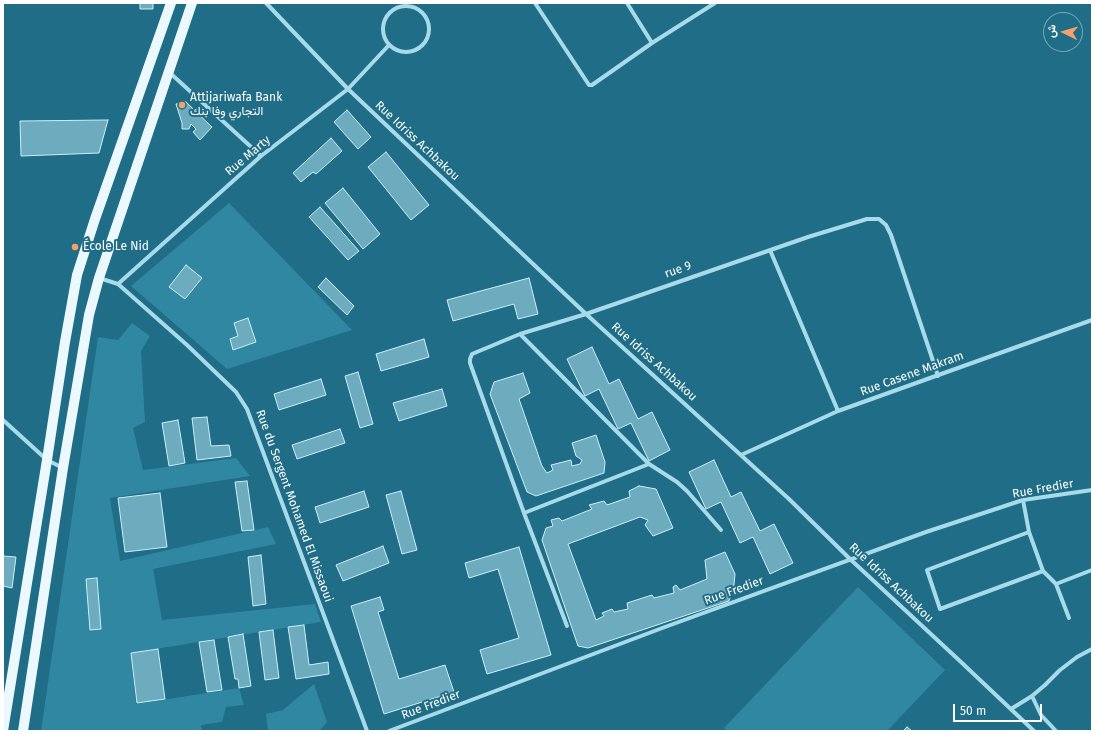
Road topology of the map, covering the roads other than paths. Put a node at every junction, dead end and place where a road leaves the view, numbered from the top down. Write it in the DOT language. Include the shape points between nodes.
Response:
graph roads {
  1 [pos="171,3"];
  2 [pos="192,3"];
  3 [pos="266,3"];
  4 [pos="535,3"];
  5 [pos="627,3"];
  6 [pos="716,3"];
  7 [pos="652,43"];
  8 [pos="389,45"];
  9 [pos="169,72"];
  10 [pos="348,89"];
  11 [pos="262,156"];
  12 [pos="770,250"];
  13 [pos="99,278"];
  14 [pos="118,284"];
  15 [pos="586,314"];
  16 [pos="1092,320"];
  17 [pos="520,334"];
  18 [pos="938,376"];
  19 [pos="838,411"];
  20 [pos="3,420"];
  21 [pos="741,455"];
  22 [pos="47,460"];
  23 [pos="649,464"];
  24 [pos="63,468"];
  25 [pos="1092,490"];
  26 [pos="1023,500"];
  27 [pos="524,513"];
  28 [pos="721,530"];
  29 [pos="1029,532"];
  30 [pos="850,559"];
  31 [pos="1092,570"];
  32 [pos="1043,571"];
  33 [pos="1056,584"];
  34 [pos="1069,618"];
  35 [pos="567,626"];
  36 [pos="1092,649"];
  37 [pos="6,693"];
  38 [pos="1032,696"];
  39 [pos="1011,709"];
  40 [pos="3,731"];
  41 [pos="23,731"];
  42 [pos="367,731"];
  43 [pos="389,731"];
  44 [pos="1034,731"];
  45 [pos="1056,731"];
  1 -- 22 [label="main road" via="83,253 71,303"];
  2 -- 9 [label="main road"];
  3 -- 10 [label="street, Rue Idriss Achbakou"];
  4 -- 7 [label="street" via="589,85"];
  5 -- 7 [label="street"];
  6 -- 7 [label="street"];
  8 -- 8 [label="street" via="404,52 420,48 429,34 426,17 413,7 404,6 396,9 385,21 383,29"];
  8 -- 10 [label="street, Rue Marty"];
  9 -- 11 [label="street"];
  9 -- 13 [label="main road"];
  10 -- 11 [label="street, Rue Marty"];
  10 -- 15 [label="street, Rue Idriss Achbakou"];
  11 -- 14 [label="street, Rue Marty"];
  12 -- 15 [label="street, rue 9"];
  12 -- 18 [label="street, rue 9" via="867,218 879,219 891,235"];
  12 -- 19 [label="street"];
  13 -- 14 [label="street, Rue du Sergent Mohamed El Missaoui"];
  13 -- 24 [label="main road" via="82,346"];
  14 -- 42 [label="street, Rue du Sergent Mohamed El Missaoui" via="236,392 247,409"];
  15 -- 17 [label="street, rue 9"];
  15 -- 21 [label="street, Rue Idriss Achbakou"];
  16 -- 18 [label="street, Rue Casene Makram"];
  17 -- 23 [label="street"];
  17 -- 27 [label="street, rue 9" via="472,354 470,363"];
  18 -- 19 [label="street, Rue Casene Makram"];
  19 -- 21 [label="street, Rue Casene Makram"];
  20 -- 22 [label="street"];
  21 -- 30 [label="street, Rue Idriss Achbakou"];
  22 -- 24 [label="street"];
  22 -- 37 [label="main road"];
  23 -- 27 [label="street"];
  23 -- 28 [label="street" via="687,490"];
  24 -- 41 [label="main road"];
  25 -- 26 [label="street, Rue Fredier"];
  26 -- 29 [label="street"];
  26 -- 30 [label="street, Rue Fredier"];
  27 -- 35 [label="street"];
  29 -- 32 [label="street"];
  29 -- 32 [label="street" via="927,570 940,609"];
  30 -- 39 [label="street, Rue Idriss Achbakou"];
  30 -- 43 [label="street, Rue Fredier"];
  31 -- 33 [label="street"];
  32 -- 33 [label="street"];
  33 -- 34 [label="street"];
  36 -- 38 [label="street" via="1060,670"];
  37 -- 40 [label="main road"];
  38 -- 39 [label="street"];
  38 -- 45 [label="street" via="1040,715"];
  39 -- 44 [label="street, Rue Idriss Achbakou"];
}
